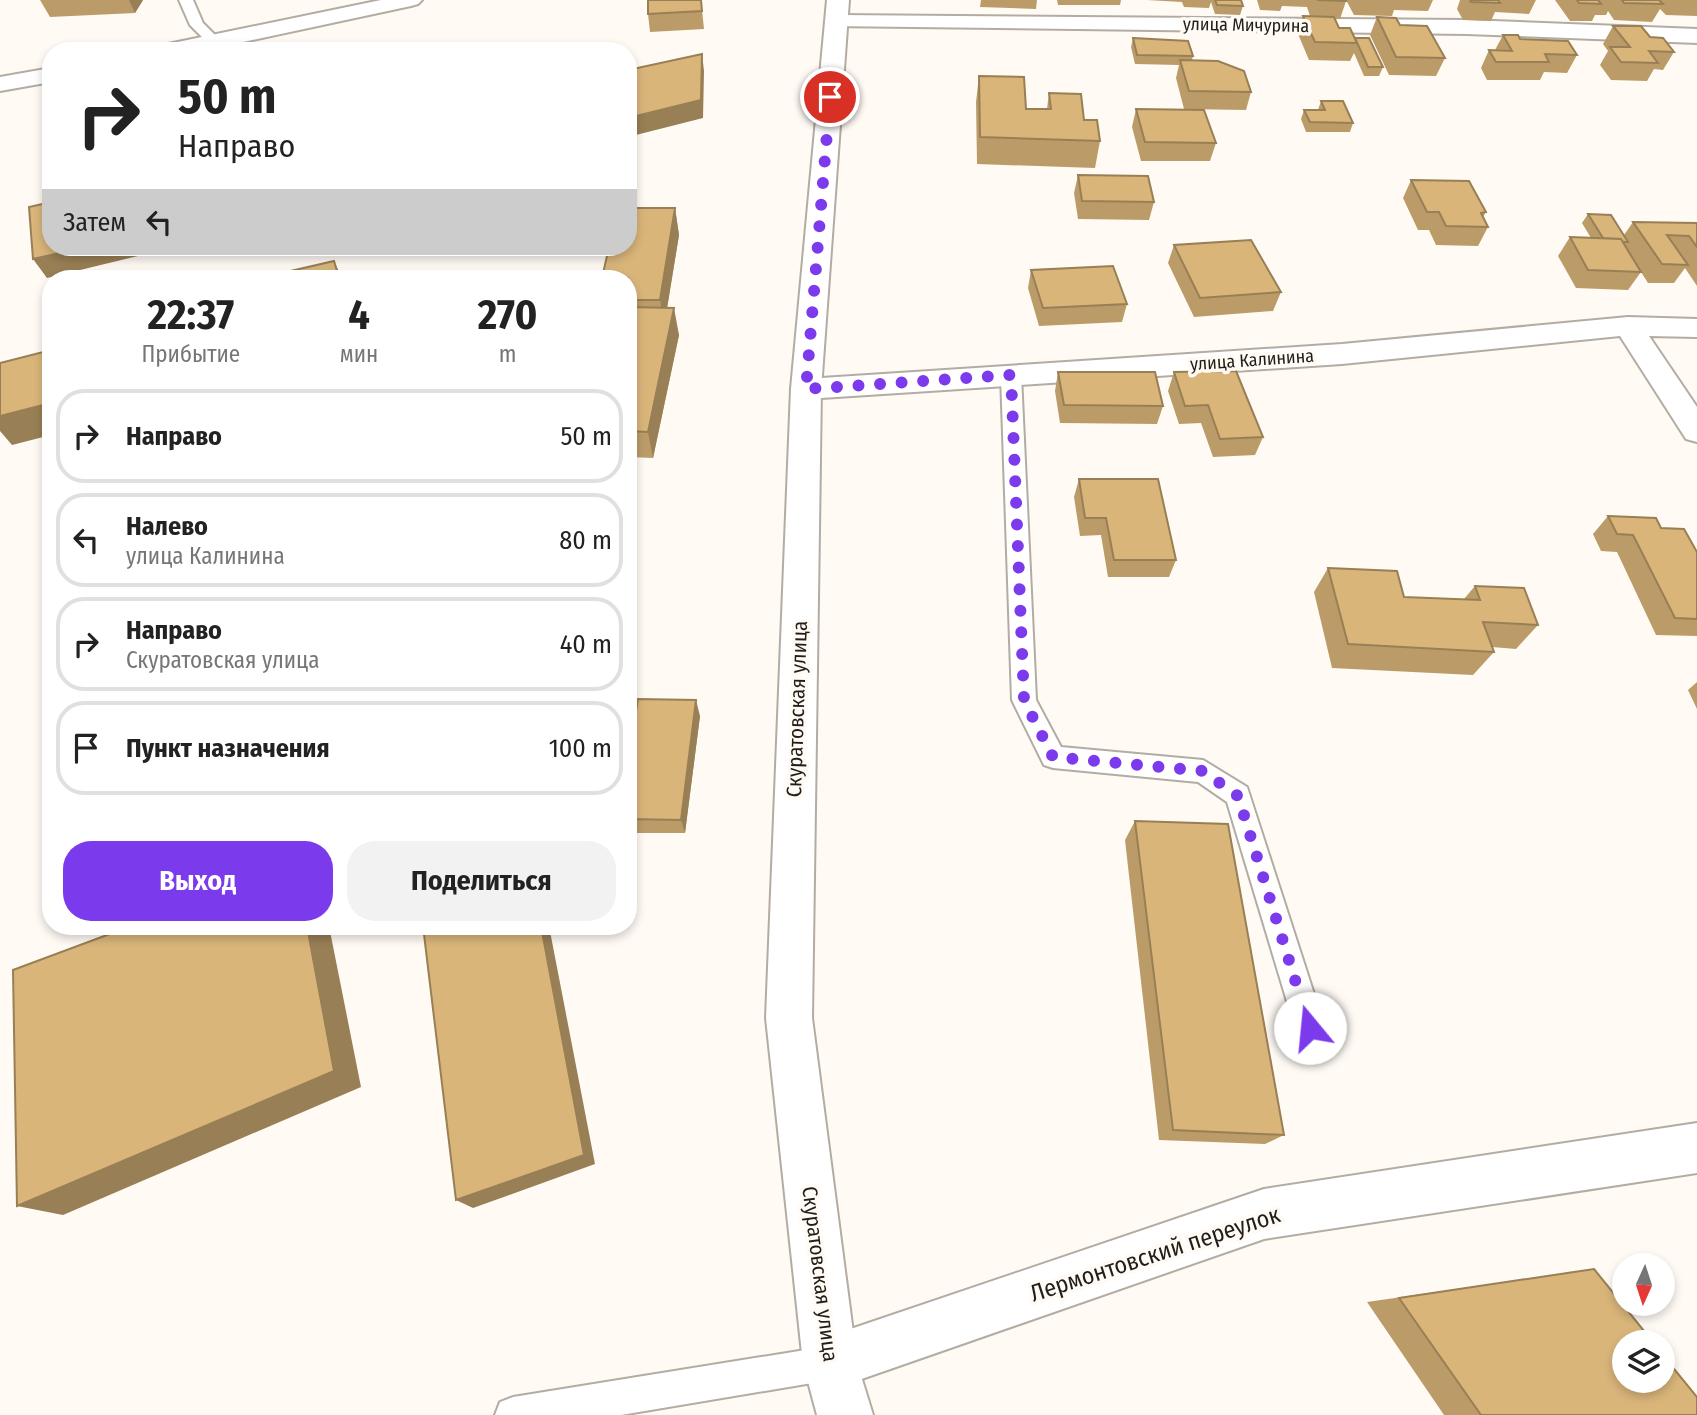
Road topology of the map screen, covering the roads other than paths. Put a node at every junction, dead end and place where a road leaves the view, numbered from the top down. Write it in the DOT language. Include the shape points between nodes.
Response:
graph roads {
  1 [pos="186,0"];
  2 [pos="411,0"];
  3 [pos="837,10"];
  4 [pos="1697,36"];
  5 [pos="214,41"];
  6 [pos="210,42"];
  7 [pos="42,77"];
  8 [pos="0,84"];
  9 [pos="1628,326"];
  10 [pos="1697,328"];
  11 [pos="1011,375"];
  12 [pos="806,389"];
  13 [pos="1697,430"];
  14 [pos="1310,1028"];
  15 [pos="1697,1148"];
  16 [pos="830,1363"];
  17 [pos="513,1415"];
  18 [pos="845,1415"];
  1 -- 5 [label="lane" via="197,25"];
  2 -- 5 [label="street"];
  3 -- 4 [label="street, улица Мичурина"];
  3 -- 12 [label="street, Скуратовская улица"];
  5 -- 6 [label="street"];
  7 -- 8 [label="street"];
  9 -- 10 [label="street, улица Калинина"];
  9 -- 11 [label="street, улица Калинина" via="1342,354"];
  9 -- 13 [label="street"];
  11 -- 12 [label="street, улица Калинина"];
  11 -- 14 [label="lane" via="1024,700 1053,757 1203,771 1238,796"];
  12 -- 16 [label="street, Скуратовская улица" via="789,1018"];
  15 -- 16 [label="street, Лермонтовский переулок" via="1264,1214"];
  16 -- 17 [label="lane"];
  16 -- 18 [label="street, Скуратовская улица"];
}
